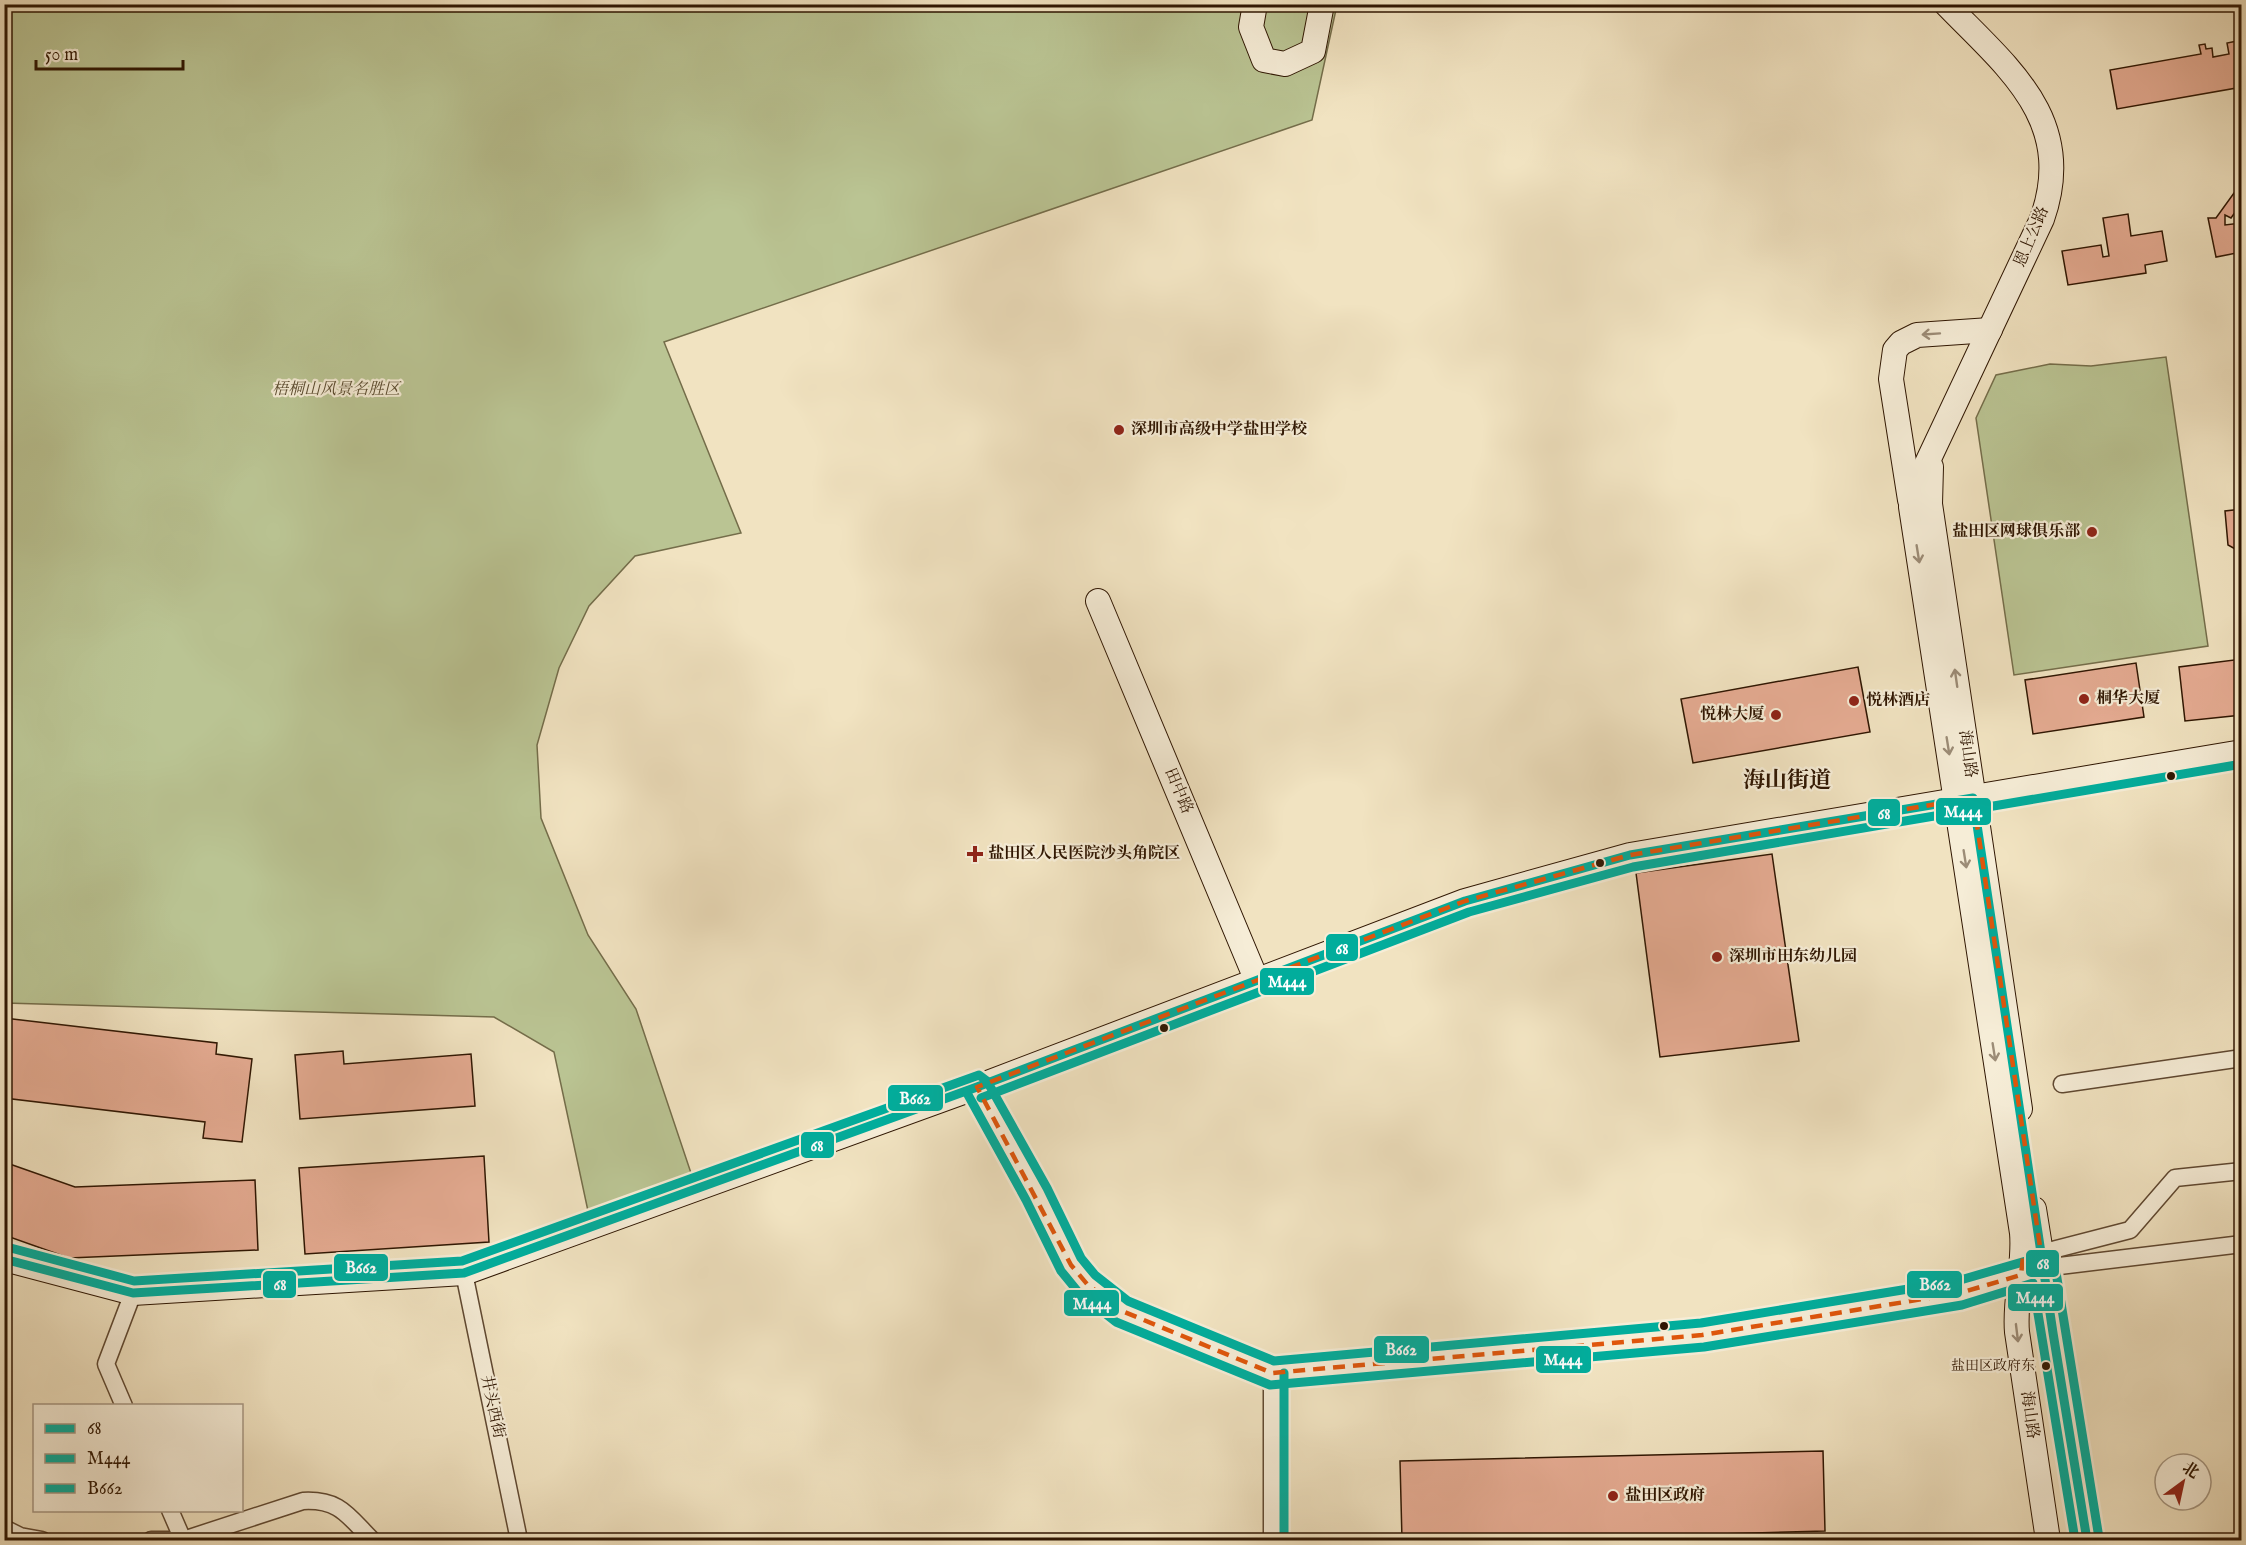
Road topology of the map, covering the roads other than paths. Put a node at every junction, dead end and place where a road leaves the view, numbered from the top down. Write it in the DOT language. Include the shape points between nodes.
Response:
graph roads {
  1 [pos="1255,4"];
  2 [pos="1322,4"];
  3 [pos="1946,4"];
  4 [pos="1990,330"];
  5 [pos="1947,419"];
  6 [pos="1911,507"];
  7 [pos="1098,601"];
  8 [pos="2241,752"];
  9 [pos="1965,800"];
  10 [pos="1257,981"];
  11 [pos="2241,1058"];
  12 [pos="2062,1084"];
  13 [pos="977,1088"];
  14 [pos="2241,1171"];
  15 [pos="2241,1244"];
  16 [pos="4,1259"];
  17 [pos="2032,1263"];
  18 [pos="464,1273"];
  19 [pos="133,1293"];
  20 [pos="1272,1373"];
  21 [pos="123,1404"];
  22 [pos="171,1512"];
  23 [pos="4,1528"];
  24 [pos="42,1540"];
  25 [pos="151,1540"];
  26 [pos="183,1540"];
  27 [pos="372,1540"];
  28 [pos="519,1540"];
  29 [pos="1272,1540"];
  30 [pos="2048,1540"];
  31 [pos="2087,1540"];
  1 -- 2 [label="street" via="1251,27 1264,60 1285,64 1313,51"];
  3 -- 4 [label="street, 恩上公路" via="2032,98 2045,123 2052,154 2046,207"];
  4 -- 5 [label="street, 恩上公路"];
  4 -- 6 [label="street, 海山路, one-way" via="1917,335 1895,350 1890,379"];
  5 -- 6 [label="street, 海山路"];
  9 -- 5 [label="street, 海山路, one-way" via="1929,490 1932,464"];
  6 -- 9 [label="street, 海山路, one-way"];
  7 -- 10 [label="street, 田中路"];
  8 -- 9 [label="street"];
  9 -- 10 [label="street" via="1630,855 1466,901"];
  9 -- 17 [label="street, 海山路"];
  10 -- 13 [label="street"];
  11 -- 12 [label="street"];
  13 -- 18 [label="street"];
  13 -- 20 [label="street" via="1071,1264 1087,1284 1122,1311"];
  14 -- 17 [label="street" via="2175,1178 2130,1230"];
  15 -- 17 [label="street"];
  16 -- 19 [label="street"];
  17 -- 20 [label="street" via="1960,1293 1702,1335"];
  17 -- 30 [label="street, 海山路, one-way" via="2017,1332"];
  17 -- 31 [label="street, 海山路"];
  18 -- 19 [label="street"];
  18 -- 28 [label="street, 井头西街"];
  19 -- 21 [label="street" via="106,1364"];
  20 -- 29 [label="street"];
  22 -- 26 [label="street"];
  23 -- 24 [label="street"];
  25 -- 26 [label="street"];
  26 -- 27 [label="street" via="303,1501 322,1500 342,1509"];
}
